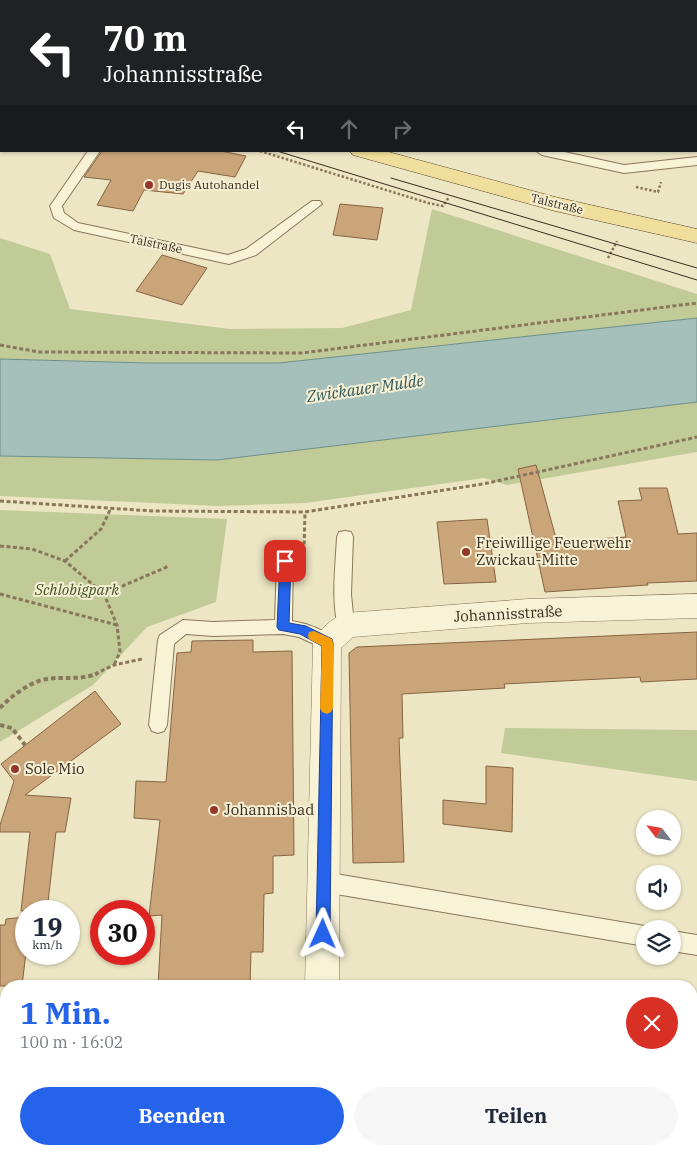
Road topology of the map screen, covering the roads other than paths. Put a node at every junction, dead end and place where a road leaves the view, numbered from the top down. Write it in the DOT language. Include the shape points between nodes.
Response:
graph roads {
  1 [pos="93,152"];
  2 [pos="364,152"];
  3 [pos="428,152"];
  4 [pos="547,152"];
  5 [pos="653,152"];
  6 [pos="697,161"];
  7 [pos="656,165"];
  8 [pos="316,204"];
  9 [pos="697,218"];
  10 [pos="697,236"];
  11 [pos="345,537"];
  12 [pos="285,561"];
  13 [pos="697,606"];
  14 [pos="283,627"];
  15 [pos="325,632"];
  16 [pos="158,725"];
  17 [pos="324,882"];
  18 [pos="636,934"];
  19 [pos="681,942"];
  20 [pos="697,945"];
  21 [pos="322,980"];
  1 -- 8 [label="lane, Talstraße" via="56,206 58,215 74,226 229,260 251,252"];
  2 -- 10 [label="main road, Talstraße" via="555,204"];
  3 -- 9 [label="main road, Talstraße"];
  4 -- 7 [label="lane" via="624,169"];
  5 -- 7 [label="lane"];
  6 -- 7 [label="lane"];
  11 -- 15 [label="lane" via="343,594"];
  12 -- 14 [label="lane"];
  13 -- 15 [label="street, Johannisstraße" via="528,611"];
  14 -- 15 [label="lane"];
  14 -- 16 [label="lane" via="182,628 166,640"];
  15 -- 17 [label="street"];
  17 -- 18 [label="lane"];
  17 -- 21 [label="street"];
  19 -- 20 [label="lane"];
}
